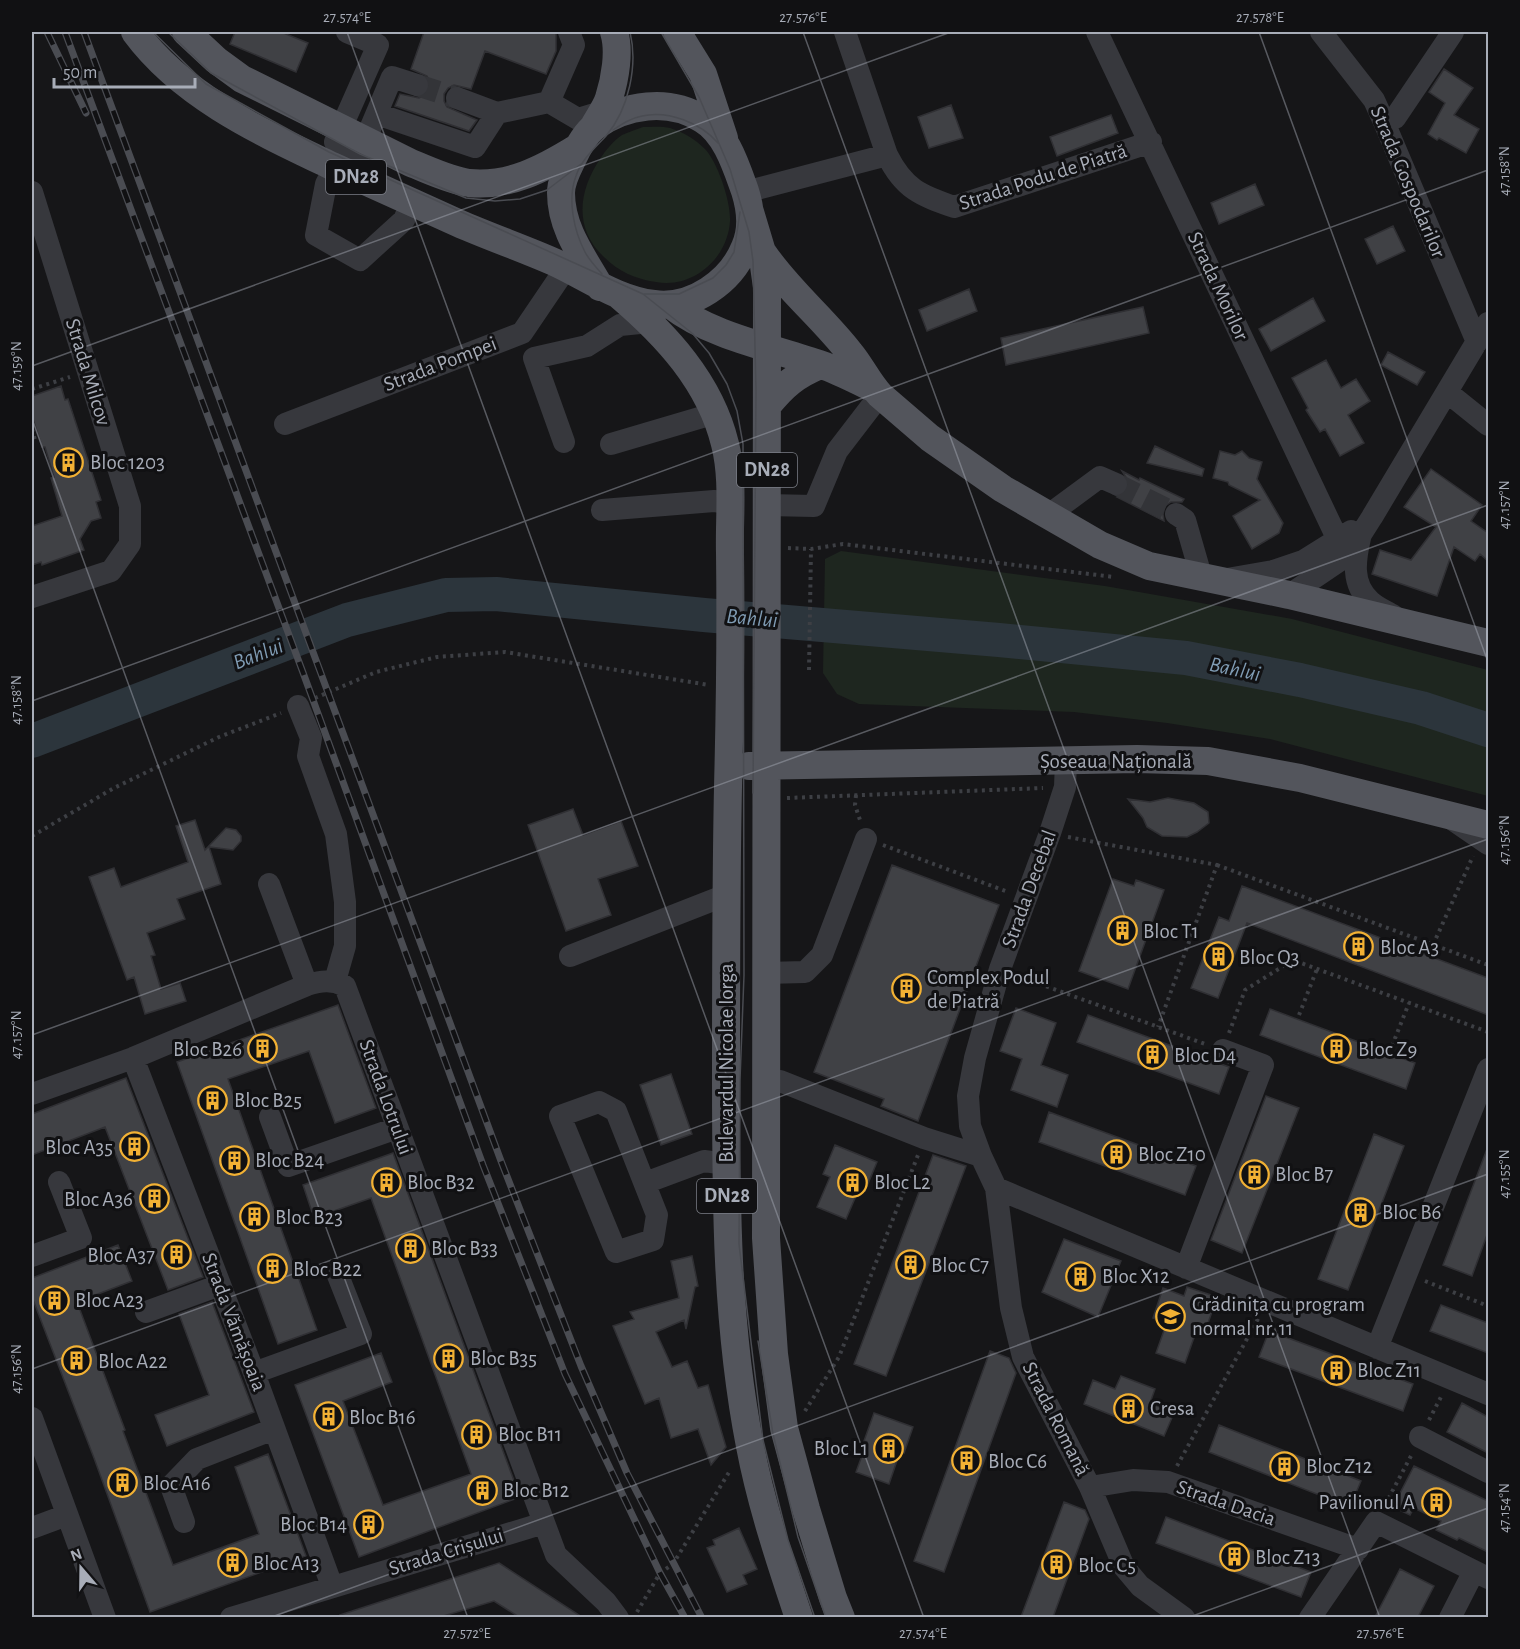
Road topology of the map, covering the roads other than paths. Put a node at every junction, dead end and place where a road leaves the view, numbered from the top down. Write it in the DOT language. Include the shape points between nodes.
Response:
graph roads {
  1 [pos="135,32"];
  2 [pos="186,32"];
  3 [pos="347,32"];
  4 [pos="569,32"];
  5 [pos="614,32"];
  6 [pos="677,32"];
  7 [pos="845,32"];
  8 [pos="1097,32"];
  9 [pos="1321,32"];
  10 [pos="1453,32"];
  11 [pos="380,38"];
  12 [pos="417,85"];
  13 [pos="457,98"];
  14 [pos="549,102"];
  15 [pos="497,113"];
  16 [pos="377,114"];
  17 [pos="1384,122"];
  18 [pos="590,129"];
  19 [pos="353,134"];
  20 [pos="1151,142"];
  21 [pos="728,148"];
  22 [pos="887,155"];
  23 [pos="337,168"];
  24 [pos="32,192"];
  25 [pos="412,201"];
  26 [pos="748,202"];
  27 [pos="762,252"];
  28 [pos="566,268"];
  29 [pos="610,291"];
  30 [pos="661,313"];
  31 [pos="1483,333"];
  32 [pos="768,349"];
  33 [pos="820,365"];
  34 [pos="877,391"];
  35 [pos="1447,392"];
  36 [pos="767,406"];
  37 [pos="716,413"];
  38 [pos="285,424"];
  39 [pos="1488,425"];
  40 [pos="564,442"];
  41 [pos="611,444"];
  42 [pos="1116,484"];
  43 [pos="729,503"];
  44 [pos="767,505"];
  45 [pos="602,510"];
  46 [pos="1176,514"];
  47 [pos="1047,516"];
  48 [pos="1367,527"];
  49 [pos="1338,540"];
  50 [pos="1209,580"];
  51 [pos="1289,595"];
  52 [pos="32,597"];
  53 [pos="1403,621"];
  54 [pos="1488,644"];
  55 [pos="298,706"];
  56 [pos="729,766"];
  57 [pos="767,766"];
  58 [pos="1065,774"];
  59 [pos="1486,836"];
  60 [pos="866,838"];
  61 [pos="269,884"];
  62 [pos="726,894"];
  63 [pos="570,956"];
  64 [pos="765,973"];
  65 [pos="335,981"];
  66 [pos="307,985"];
  67 [pos="1223,1050"];
  68 [pos="133,1058"];
  69 [pos="1488,1069"];
  70 [pos="765,1082"];
  71 [pos="32,1094"];
  72 [pos="270,1117"];
  73 [pos="397,1128"];
  74 [pos="981,1156"];
  75 [pos="726,1164"];
  76 [pos="59,1182"];
  77 [pos="645,1183"];
  78 [pos="996,1188"];
  79 [pos="32,1256"];
  80 [pos="1186,1268"];
  81 [pos="337,1273"];
  82 [pos="220,1285"];
  83 [pos="146,1312"];
  84 [pos="1377,1348"];
  85 [pos="254,1373"];
  86 [pos="1488,1394"];
  87 [pos="32,1418"];
  88 [pos="274,1429"];
  89 [pos="1420,1437"];
  90 [pos="1488,1472"];
  91 [pos="1090,1487"];
  92 [pos="67,1515"];
  93 [pos="184,1522"];
  94 [pos="544,1523"];
  95 [pos="32,1528"];
  96 [pos="1358,1549"];
  97 [pos="1481,1574"];
  98 [pos="332,1587"];
  99 [pos="271,1611"];
  100 [pos="105,1617"];
  101 [pos="231,1617"];
  102 [pos="618,1617"];
  103 [pos="799,1617"];
  104 [pos="841,1617"];
  105 [pos="1184,1617"];
  106 [pos="1310,1617"];
  107 [pos="1450,1617"];
  1 -- 23 [label="main road, DN28" via="171,72 201,95"];
  2 -- 19 [label="main road, DN28" via="242,79"];
  3 -- 11 [label="street"];
  4 -- 14 [label="street" via="574,45"];
  5 -- 18 [label="main road" via="616,63 608,100"];
  6 -- 21 [label="main road" via="703,74"];
  7 -- 22 [label="street, Strada Podu de Piatră"];
  8 -- 20 [label="street, Strada Morilor"];
  9 -- 17 [label="street, Strada Gospodarilor" via="1374,100"];
  10 -- 17 [label="street" via="1395,118"];
  11 -- 19 [label="street"];
  12 -- 16 [label="street" via="392,77"];
  13 -- 15 [label="street"];
  14 -- 15 [label="street"];
  14 -- 18 [label="street"];
  15 -- 16 [label="street" via="475,147"];
  16 -- 19 [label="street"];
  17 -- 31 [label="street, Strada Gospodarilor"];
  18 -- 19 [label="main road, DN28" via="529,175 501,182 468,183 411,163"];
  18 -- 21 [label="main road, DN28" via="640,107 679,108 713,125"];
  18 -- 29 [label="main road" via="563,178 563,210 577,250"];
  19 -- 23 [label="street"];
  20 -- 22 [label="street, Strada Podu de Piatră" via="954,207 921,195 896,173"];
  20 -- 49 [label="street, Strada Morilor"];
  21 -- 26 [label="main road, DN28"];
  22 -- 26 [label="street"];
  23 -- 25 [label="main road, DN28"];
  23 -- 25 [label="street" via="326,184 316,235 360,260 404,220"];
  24 -- 52 [label="street, Strada Milcov" via="130,506 130,544 111,571"];
  25 -- 28 [label="main road, DN28"];
  26 -- 27 [label="main road, DN28"];
  26 -- 30 [label="main road, DN28" via="750,228 745,248 721,282"];
  27 -- 32 [label="main road, DN28"];
  27 -- 34 [label="main road" via="777,275 850,353"];
  28 -- 29 [label="main road, DN28"];
  28 -- 38 [label="street, Strada Pompei" via="522,333"];
  29 -- 30 [label="main road, DN28"];
  30 -- 32 [label="main road" via="688,318"];
  30 -- 37 [label="main road, DN28" via="670,343"];
  30 -- 40 [label="street" via="620,326 587,346 534,358"];
  31 -- 35 [label="street"];
  32 -- 33 [label="main road"];
  32 -- 36 [label="main road, DN28"];
  33 -- 34 [label="main road"];
  33 -- 36 [label="main road" via="801,372"];
  34 -- 44 [label="street" via="837,451 814,506"];
  34 -- 47 [label="main road" via="930,438"];
  35 -- 39 [label="street"];
  35 -- 48 [label="street"];
  36 -- 44 [label="main road, DN28"];
  37 -- 41 [label="street"];
  37 -- 43 [label="main road, DN28" via="726,446"];
  42 -- 47 [label="street" via="1101,477"];
  43 -- 45 [label="street"];
  43 -- 56 [label="main road, Bulevardul Nicolae Iorga / DN28" via="723,683"];
  44 -- 57 [label="main road, Bulevardul Nicolae Iorga / DN28" via="772,541"];
  46 -- 50 [label="street" via="1185,520"];
  47 -- 50 [label="main road" via="1149,566"];
  48 -- 49 [label="street"];
  48 -- 51 [label="street" via="1348,555"];
  48 -- 53 [label="street" via="1354,564 1358,584 1369,601"];
  49 -- 50 [label="street" via="1304,561 1273,571"];
  50 -- 51 [label="main road"];
  51 -- 53 [label="main road"];
  53 -- 54 [label="main road"];
  55 -- 65 [label="street" via="311,738 308,756 336,834 345,902 345,946"];
  56 -- 57 [label="main road, Șoseaua Națională"];
  56 -- 62 [label="main road, Bulevardul Nicolae Iorga / DN28"];
  57 -- 58 [label="main road, Șoseaua Națională"];
  57 -- 64 [label="main road, Bulevardul Nicolae Iorga / DN28"];
  58 -- 59 [label="main road, Șoseaua Națională" via="1137,759 1208,761 1300,778 1445,814"];
  58 -- 74 [label="street, Strada Decebal" via="1050,834 1000,969 975,1058 968,1096 970,1126"];
  60 -- 64 [label="street" via="822,955 805,972"];
  61 -- 66 [label="street"];
  62 -- 63 [label="street"];
  62 -- 75 [label="main road, Bulevardul Nicolae Iorga / DN28"];
  64 -- 70 [label="main road, Bulevardul Nicolae Iorga / DN28"];
  65 -- 66 [label="street"];
  65 -- 73 [label="street, Strada Lotrului" via="345,986 353,1004"];
  66 -- 68 [label="street"];
  67 -- 80 [label="street" via="1263,1065"];
  68 -- 71 [label="street"];
  68 -- 82 [label="street, Strada Vămășoaia"];
  69 -- 84 [label="street"];
  70 -- 74 [label="street" via="780,1081 924,1138"];
  70 -- 104 [label="main road, Bulevardul Nicolae Iorga / DN28" via="766,1238 774,1354 783,1417 806,1509"];
  72 -- 73 [label="street" via="288,1166"];
  73 -- 94 [label="street, Strada Lotrului"];
  74 -- 78 [label="street, Strada Decebal"];
  75 -- 77 [label="street" via="704,1161"];
  75 -- 103 [label="main road, Bulevardul Nicolae Iorga / DN28" via="728,1264 740,1388 755,1470"];
  76 -- 79 [label="street" via="81,1238"];
  77 -- 77 [label="street" via="616,1111 599,1102 560,1116 616,1252 653,1240 657,1215"];
  78 -- 80 [label="street"];
  78 -- 91 [label="street, Strada Romană" via="1011,1308 1023,1357"];
  80 -- 84 [label="street"];
  81 -- 85 [label="street" via="361,1334"];
  82 -- 83 [label="street"];
  82 -- 85 [label="street, Strada Vămășoaia"];
  84 -- 86 [label="street"];
  85 -- 88 [label="street, Strada Vămășoaia"];
  87 -- 92 [label="street"];
  88 -- 93 [label="street" via="196,1459 171,1486"];
  88 -- 98 [label="street, Strada Vămășoaia"];
  89 -- 90 [label="street"];
  91 -- 96 [label="street, Strada Dacia" via="1133,1480 1168,1482"];
  91 -- 105 [label="street, Strada Romană" via="1132,1579"];
  92 -- 95 [label="street"];
  92 -- 100 [label="street"];
  94 -- 98 [label="street, Strada Crișului"];
  94 -- 102 [label="street" via="556,1555"];
  96 -- 97 [label="street" via="1376,1522"];
  96 -- 106 [label="street"];
  97 -- 107 [label="street"];
  98 -- 99 [label="street, Strada Crișului"];
  99 -- 101 [label="street, Strada Crișului"];
}
